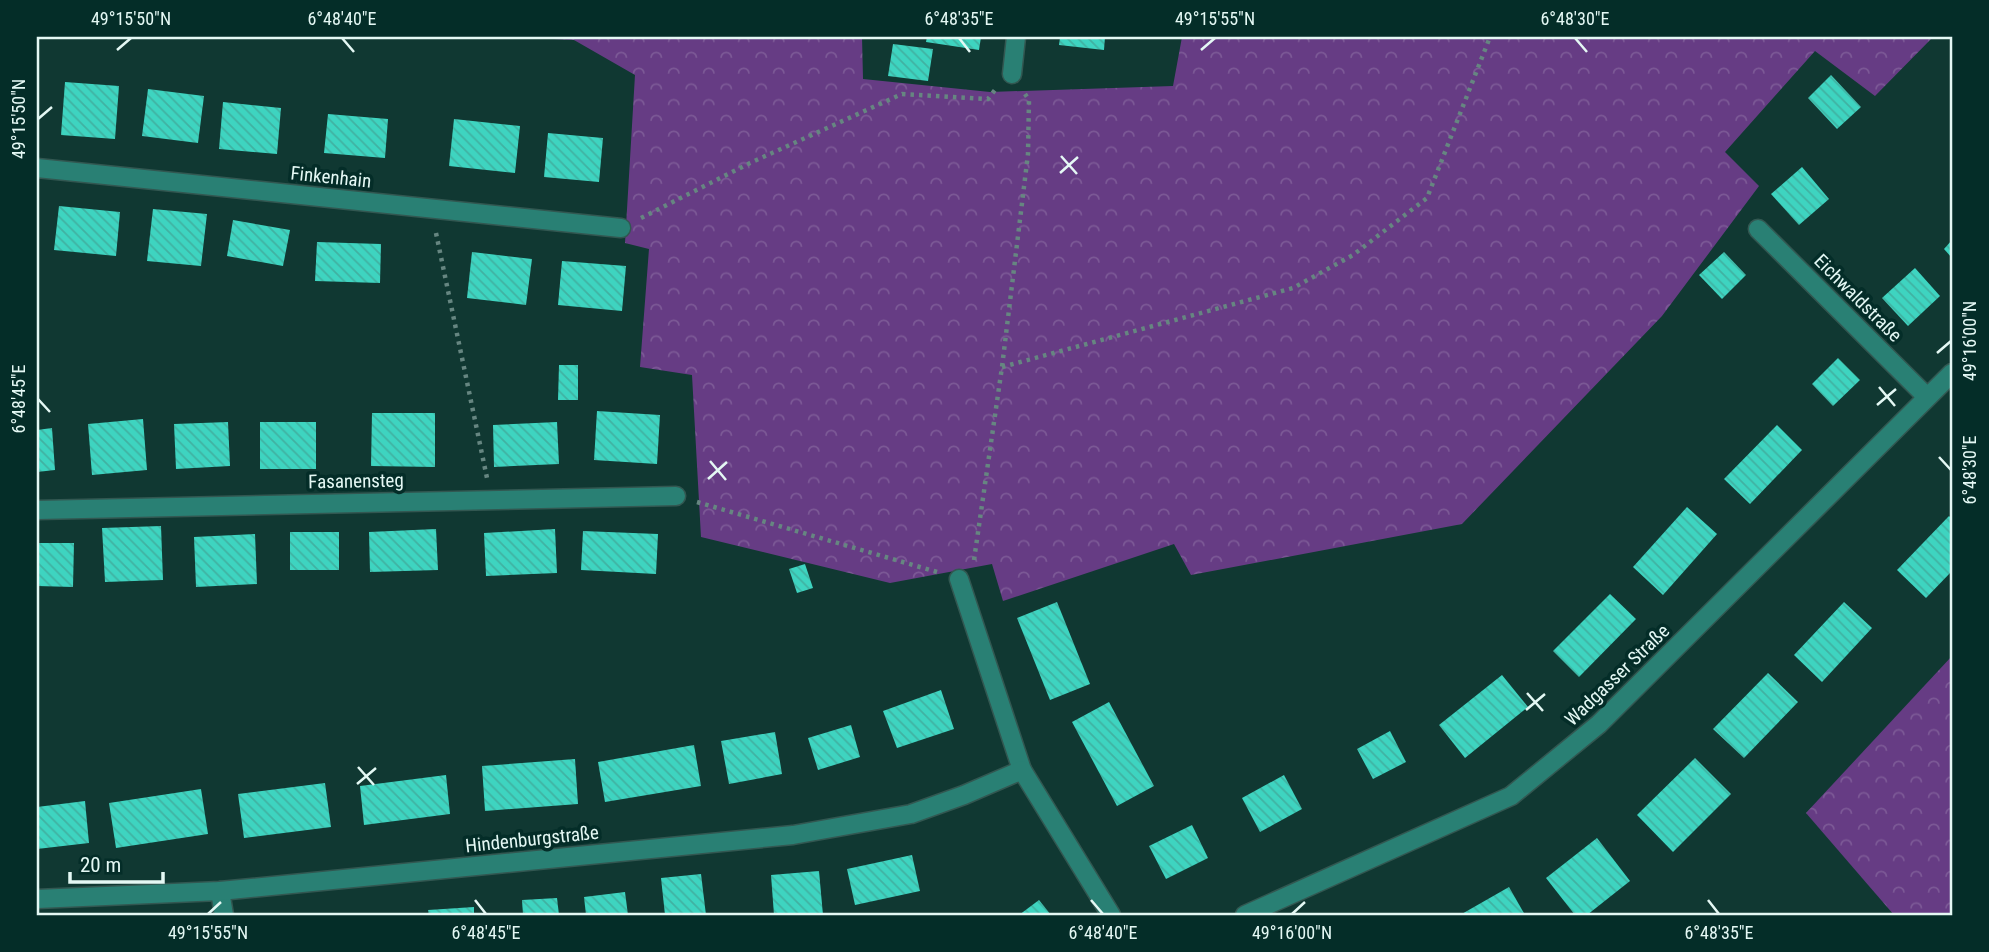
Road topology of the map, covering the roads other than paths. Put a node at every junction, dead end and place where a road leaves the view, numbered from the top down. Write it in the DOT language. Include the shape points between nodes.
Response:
graph roads {
  1 [pos="1016,37"];
  2 [pos="1012,74"];
  3 [pos="37,168"];
  4 [pos="621,228"];
  5 [pos="1758,229"];
  6 [pos="1952,373"];
  7 [pos="1927,397"];
  8 [pos="676,496"];
  9 [pos="37,510"];
  10 [pos="959,579"];
  11 [pos="1022,770"];
  12 [pos="220,891"];
  13 [pos="37,900"];
  14 [pos="224,915"];
  15 [pos="1111,915"];
  16 [pos="1245,915"];
  1 -- 2 [label="street"];
  3 -- 4 [label="street, Finkenhain"];
  5 -- 7 [label="street, Eichwaldstraße"];
  6 -- 7 [label="street, Wadgasser Straße"];
  7 -- 16 [label="street, Wadgasser Straße" via="1600,724 1511,796"];
  8 -- 9 [label="street, Fasanensteg"];
  10 -- 11 [label="street"];
  11 -- 12 [label="street, Hindenburgstraße" via="911,814 793,835"];
  11 -- 15 [label="street"];
  12 -- 13 [label="street, Hindenburgstraße"];
  12 -- 14 [label="street"];
}
